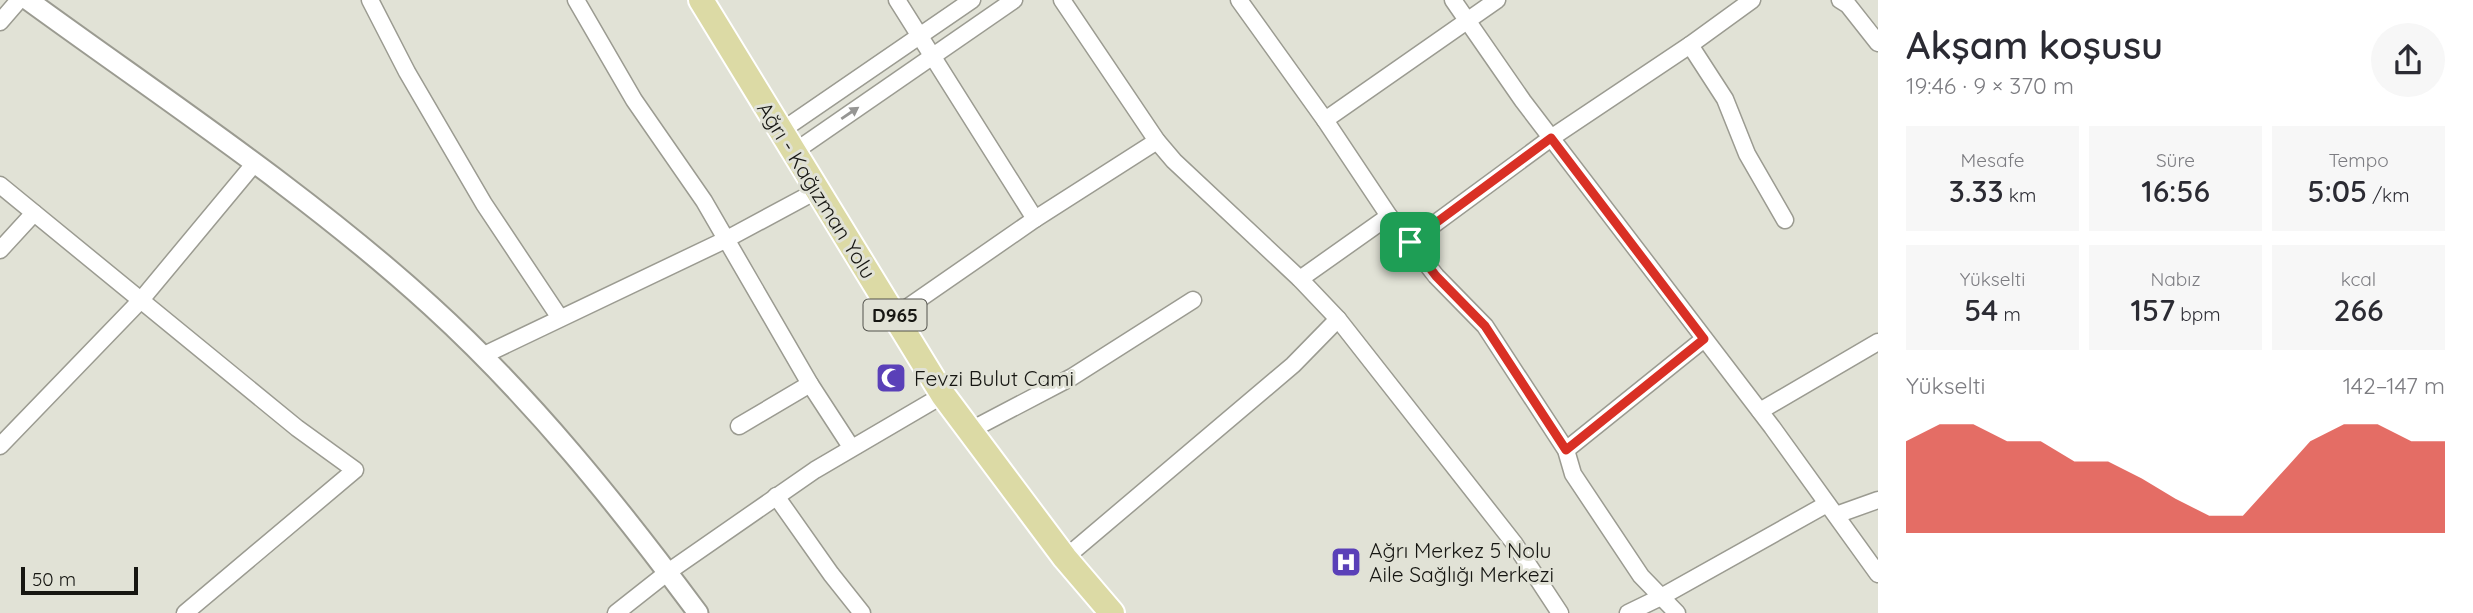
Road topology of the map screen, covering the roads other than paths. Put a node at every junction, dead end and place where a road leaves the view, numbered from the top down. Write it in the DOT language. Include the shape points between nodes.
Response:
graph roads {
  1 [pos="19,0"];
  2 [pos="28,0"];
  3 [pos="370,0"];
  4 [pos="576,0"];
  5 [pos="701,0"];
  6 [pos="897,0"];
  7 [pos="972,0"];
  8 [pos="1014,0"];
  9 [pos="1062,0"];
  10 [pos="1240,0"];
  11 [pos="1453,0"];
  12 [pos="1497,0"];
  13 [pos="1752,0"];
  14 [pos="1840,0"];
  15 [pos="1468,20"];
  16 [pos="0,22"];
  17 [pos="920,36"];
  18 [pos="1878,43"];
  19 [pos="1690,45"];
  20 [pos="932,57"];
  21 [pos="1325,120"];
  22 [pos="1551,138"];
  23 [pos="787,141"];
  24 [pos="1157,141"];
  25 [pos="254,164"];
  26 [pos="0,185"];
  27 [pos="818,190"];
  28 [pos="34,213"];
  29 [pos="1389,216"];
  30 [pos="1035,219"];
  31 [pos="1785,220"];
  32 [pos="725,240"];
  33 [pos="1410,242"];
  34 [pos="0,250"];
  35 [pos="1300,279"];
  36 [pos="141,300"];
  37 [pos="1193,300"];
  38 [pos="895,316"];
  39 [pos="560,318"];
  40 [pos="1338,319"];
  41 [pos="1704,339"];
  42 [pos="1878,342"];
  43 [pos="482,356"];
  44 [pos="810,384"];
  45 [pos="943,395"];
  46 [pos="1760,411"];
  47 [pos="740,426"];
  48 [pos="969,431"];
  49 [pos="0,446"];
  50 [pos="851,447"];
  51 [pos="1566,450"];
  52 [pos="776,496"];
  53 [pos="1878,500"];
  54 [pos="1832,509"];
  55 [pos="1065,558"];
  56 [pos="668,572"];
  57 [pos="1878,574"];
  58 [pos="1661,597"];
  59 [pos="185,613"];
  60 [pos="616,613"];
  61 [pos="698,613"];
  62 [pos="862,613"];
  63 [pos="1112,613"];
  64 [pos="1560,613"];
  65 [pos="1628,613"];
  66 [pos="1677,613"];
  1 -- 16 [label="street"];
  2 -- 25 [label="street"];
  3 -- 39 [label="street" via="484,204"];
  4 -- 32 [label="street"];
  5 -- 23 [label="main road, Ağrı - Kağızman Yolu / D965"];
  6 -- 17 [label="street"];
  7 -- 17 [label="street"];
  8 -- 20 [label="street"];
  9 -- 24 [label="street"];
  10 -- 21 [label="street"];
  11 -- 15 [label="street"];
  12 -- 15 [label="street"];
  13 -- 19 [label="street"];
  14 -- 18 [label="street"];
  15 -- 21 [label="street"];
  15 -- 22 [label="street"];
  17 -- 20 [label="street"];
  17 -- 23 [label="street"];
  19 -- 22 [label="street"];
  19 -- 31 [label="street" via="1725,99 1747,153"];
  23 -- 20 [label="street, one-way"];
  20 -- 30 [label="street"];
  21 -- 29 [label="street"];
  22 -- 33 [label="street"];
  22 -- 41 [label="street"];
  23 -- 27 [label="main road, Ağrı - Kağızman Yolu / D965"];
  24 -- 30 [label="street"];
  24 -- 35 [label="street"];
  25 -- 36 [label="street"];
  25 -- 43 [label="street" via="342,230"];
  26 -- 28 [label="street"];
  27 -- 32 [label="street"];
  27 -- 38 [label="main road, Ağrı - Kağızman Yolu / D965"];
  28 -- 34 [label="street"];
  28 -- 36 [label="street"];
  29 -- 33 [label="street"];
  29 -- 35 [label="street"];
  30 -- 38 [label="street"];
  32 -- 39 [label="street"];
  32 -- 44 [label="street"];
  33 -- 51 [label="street" via="1485,326"];
  35 -- 40 [label="street"];
  36 -- 49 [label="street"];
  36 -- 59 [label="street" via="355,470"];
  37 -- 48 [label="street" via="1072,377"];
  38 -- 45 [label="main road, Ağrı - Kağızman Yolu / D965"];
  39 -- 43 [label="street"];
  40 -- 55 [label="street" via="1293,365"];
  40 -- 64 [label="street" via="1514,543"];
  41 -- 46 [label="street"];
  41 -- 51 [label="street"];
  42 -- 46 [label="street"];
  43 -- 56 [label="street" via="526,400"];
  44 -- 47 [label="street"];
  44 -- 50 [label="street"];
  45 -- 48 [label="main road, Ağrı - Kağızman Yolu / D965"];
  45 -- 50 [label="street"];
  46 -- 54 [label="street"];
  48 -- 55 [label="main road, Ağrı - Kağızman Yolu / D965"];
  50 -- 52 [label="street"];
  51 -- 58 [label="street" via="1573,474 1641,576"];
  52 -- 56 [label="street"];
  52 -- 62 [label="street"];
  53 -- 54 [label="street"];
  54 -- 57 [label="street"];
  54 -- 58 [label="street"];
  55 -- 63 [label="main road, Ağrı - Kağızman Yolu / D965"];
  56 -- 60 [label="street"];
  56 -- 61 [label="street"];
  58 -- 65 [label="street"];
  58 -- 66 [label="street"];
}
